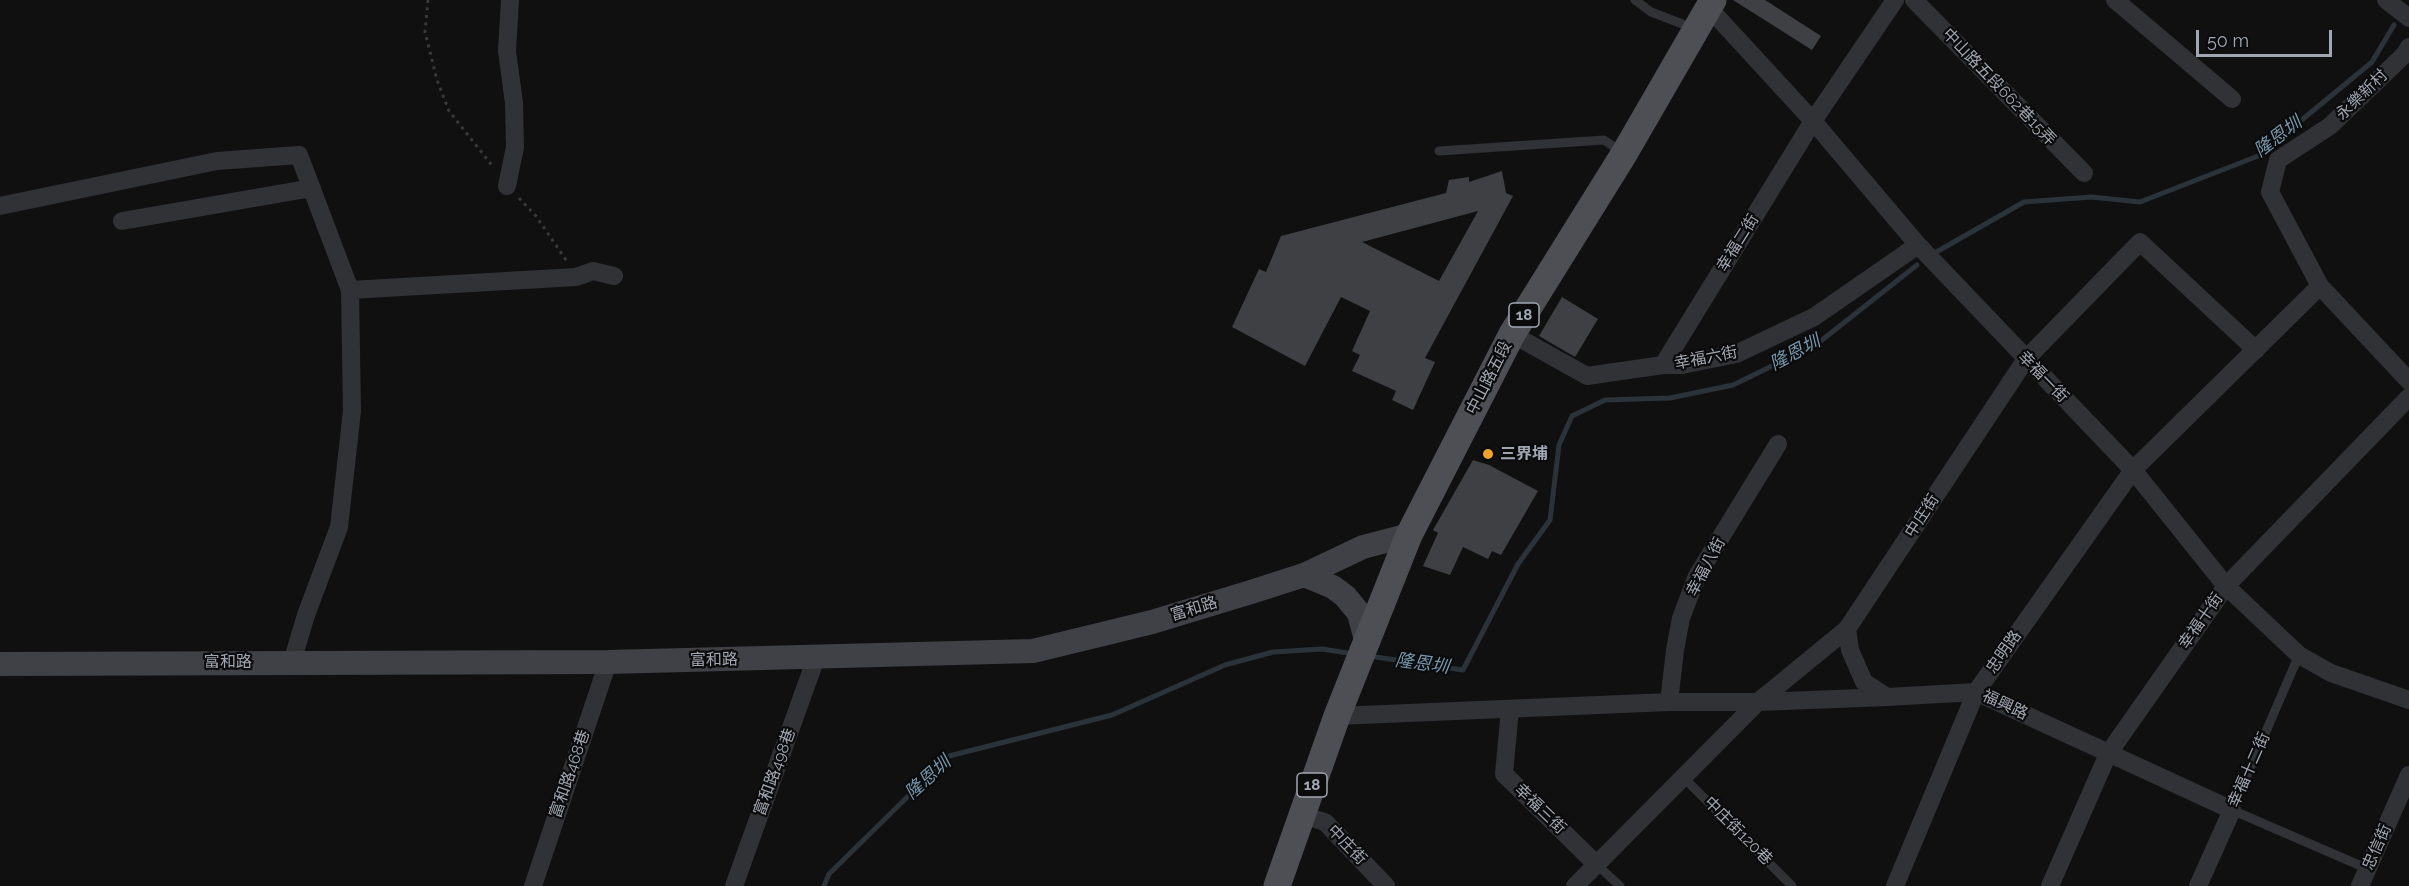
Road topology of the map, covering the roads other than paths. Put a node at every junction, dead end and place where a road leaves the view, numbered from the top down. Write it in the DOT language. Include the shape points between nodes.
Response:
graph roads {
  1 [pos="510,0"];
  2 [pos="1635,0"];
  3 [pos="1895,0"];
  4 [pos="1914,0"];
  5 [pos="2115,0"];
  6 [pos="2386,0"];
  7 [pos="1706,12"];
  8 [pos="2409,18"];
  9 [pos="2409,47"];
  10 [pos="2232,99"];
  11 [pos="1813,121"];
  12 [pos="1439,151"];
  13 [pos="1624,154"];
  14 [pos="2084,173"];
  15 [pos="507,186"];
  16 [pos="312,188"];
  17 [pos="0,206"];
  18 [pos="122,221"];
  19 [pos="1918,245"];
  20 [pos="614,276"];
  21 [pos="2320,286"];
  22 [pos="350,290"];
  23 [pos="1512,334"];
  24 [pos="2256,350"];
  25 [pos="2026,359"];
  26 [pos="1663,365"];
  27 [pos="2409,381"];
  28 [pos="2409,397"];
  29 [pos="1778,444"];
  30 [pos="2133,470"];
  31 [pos="1409,535"];
  32 [pos="1304,575"];
  33 [pos="2226,586"];
  34 [pos="1847,629"];
  35 [pos="1365,642"];
  36 [pos="2299,655"];
  37 [pos="816,658"];
  38 [pos="292,662"];
  39 [pos="608,662"];
  40 [pos="0,664"];
  41 [pos="1976,692"];
  42 [pos="1887,697"];
  43 [pos="2409,700"];
  44 [pos="1669,702"];
  45 [pos="1758,702"];
  46 [pos="1510,709"];
  47 [pos="1336,716"];
  48 [pos="2108,754"];
  49 [pos="2409,775"];
  50 [pos="1683,777"];
  51 [pos="2232,810"];
  52 [pos="1302,815"];
  53 [pos="1596,864"];
  54 [pos="2368,869"];
  55 [pos="533,886"];
  56 [pos="734,886"];
  57 [pos="1277,886"];
  58 [pos="1386,886"];
  59 [pos="1575,886"];
  60 [pos="1620,886"];
  61 [pos="1792,886"];
  62 [pos="1895,886"];
  63 [pos="2050,886"];
  64 [pos="2198,886"];
  65 [pos="2360,886"];
  1 -- 15 [label="street" via="507,51 515,147"];
  2 -- 7 [label="lane" via="1651,12"];
  3 -- 11 [label="street"];
  4 -- 14 [label="street, 中山路五段662巷15弄"];
  5 -- 10 [label="street"];
  6 -- 8 [label="street"];
  7 -- 11 [label="street, 幸福一街"];
  7 -- 13 [label="main road, 中山路五段 / 18"];
  9 -- 21 [label="street, 永樂新村" via="2330,126 2278,160 2270,192"];
  11 -- 19 [label="street, 幸福一街"];
  11 -- 26 [label="street, 幸福二街"];
  12 -- 13 [label="lane" via="1604,140"];
  13 -- 23 [label="main road, 中山路五段 / 18"];
  16 -- 17 [label="street" via="299,155 218,161"];
  16 -- 18 [label="street"];
  16 -- 22 [label="street"];
  19 -- 25 [label="street, 幸福一街"];
  19 -- 26 [label="street, 幸福六街" via="1814,317 1782,334 1736,354"];
  20 -- 22 [label="street" via="593,271 576,278"];
  21 -- 24 [label="street"];
  21 -- 27 [label="street, 永樂新村"];
  22 -- 38 [label="street" via="352,411 339,527"];
  23 -- 26 [label="street, 幸福六街" via="1587,376"];
  23 -- 31 [label="main road, 中山路五段 / 18"];
  24 -- 25 [label="street, 中庄街" via="2140,242"];
  24 -- 30 [label="street"];
  25 -- 30 [label="street, 幸福一街"];
  25 -- 34 [label="street, 中庄街"];
  28 -- 33 [label="street, 幸福十街"];
  29 -- 44 [label="street, 幸福八街" via="1697,576 1681,618"];
  30 -- 33 [label="street, 幸福一街"];
  30 -- 41 [label="street, 忠明路"];
  31 -- 32 [label="street, 富和路" via="1363,547"];
  31 -- 35 [label="main road, 中山路五段 / 18"];
  32 -- 35 [label="street" via="1345,596 1359,613"];
  32 -- 37 [label="street, 富和路" via="1152,622 1033,651"];
  33 -- 36 [label="street, 幸福一街"];
  33 -- 48 [label="street, 幸福十街"];
  34 -- 42 [label="street" via="1850,650 1864,682"];
  34 -- 45 [label="street, 中庄街"];
  35 -- 47 [label="main road, 18"];
  36 -- 43 [label="street, 幸福一街" via="2331,674"];
  36 -- 51 [label="lane, 幸福十二街"];
  37 -- 39 [label="street, 富和路"];
  37 -- 56 [label="street, 富和路498巷"];
  38 -- 39 [label="street, 富和路"];
  38 -- 40 [label="street, 富和路"];
  39 -- 55 [label="street, 富和路468巷"];
  41 -- 42 [label="street, 福興路"];
  41 -- 48 [label="street, 福興路"];
  41 -- 62 [label="street, 忠明路"];
  42 -- 45 [label="street, 福興路"];
  44 -- 45 [label="street, 福興路"];
  44 -- 46 [label="street, 福興路"];
  45 -- 50 [label="street, 中庄街"];
  46 -- 47 [label="street, 福興路"];
  46 -- 53 [label="street, 幸福三街" via="1504,774"];
  47 -- 52 [label="main road, 18"];
  48 -- 51 [label="street, 福興路"];
  48 -- 63 [label="street, 幸福十街"];
  49 -- 54 [label="street, 忠信街"];
  50 -- 53 [label="street, 中庄街"];
  50 -- 61 [label="lane, 中庄街120巷"];
  51 -- 54 [label="lane"];
  51 -- 64 [label="street, 幸福十二街"];
  52 -- 57 [label="main road, 18"];
  52 -- 58 [label="street, 中庄街" via="1325,822"];
  53 -- 59 [label="street, 中庄街"];
  53 -- 60 [label="lane"];
  54 -- 65 [label="street, 忠信街"];
}
